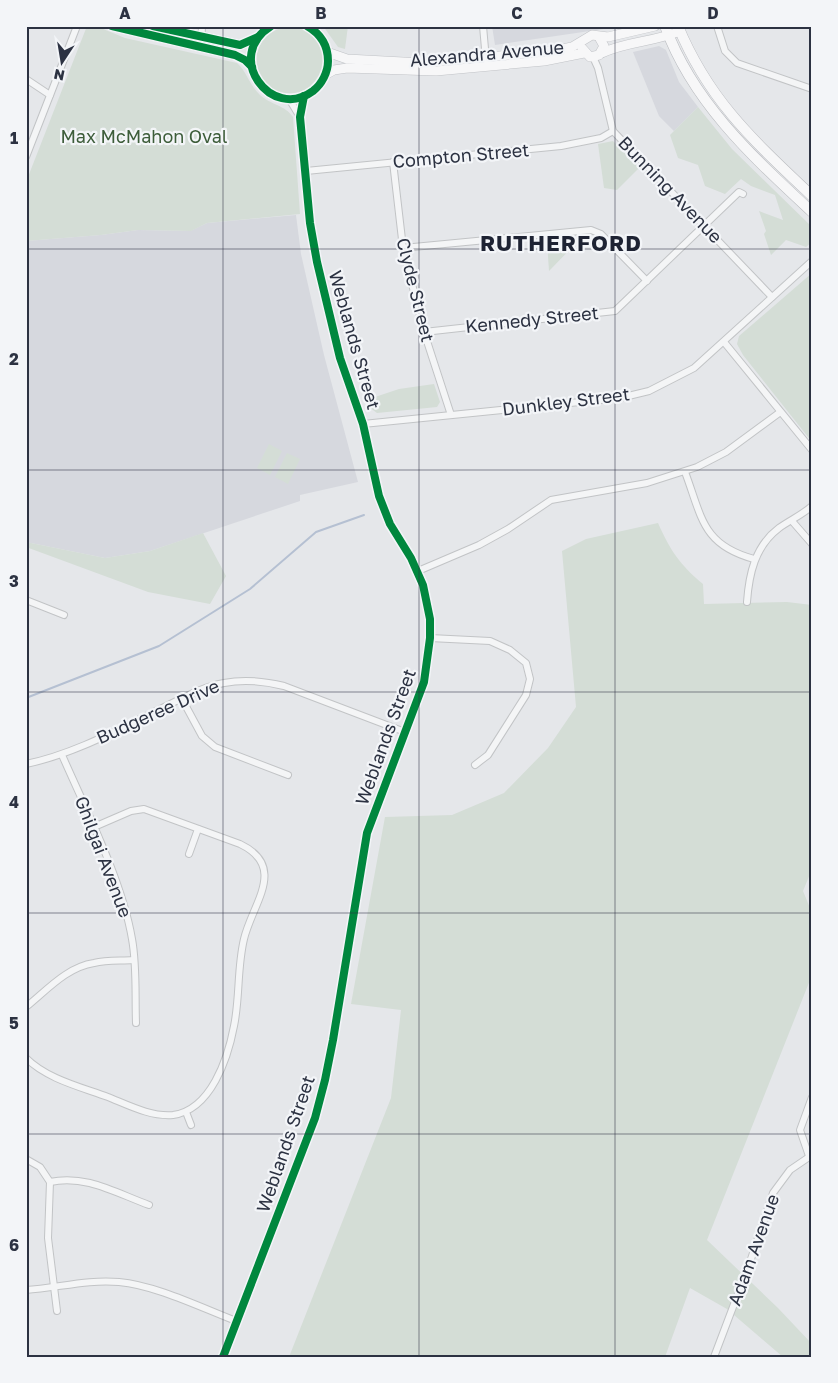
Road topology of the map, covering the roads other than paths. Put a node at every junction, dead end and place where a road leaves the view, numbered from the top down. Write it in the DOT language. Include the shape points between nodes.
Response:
graph roads {
  1 [pos="76,26"];
  2 [pos="112,26"];
  3 [pos="153,26"];
  4 [pos="202,26"];
  5 [pos="271,26"];
  6 [pos="307,26"];
  7 [pos="482,26"];
  8 [pos="655,26"];
  9 [pos="718,26"];
  10 [pos="679,29"];
  11 [pos="626,30"];
  12 [pos="667,31"];
  13 [pos="202,37"];
  14 [pos="599,37"];
  15 [pos="258,38"];
  16 [pos="585,39"];
  17 [pos="201,47"];
  18 [pos="327,52"];
  19 [pos="595,55"];
  20 [pos="486,57"];
  21 [pos="487,66"];
  22 [pos="252,67"];
  23 [pos="325,75"];
  24 [pos="26,79"];
  25 [pos="812,89"];
  26 [pos="50,95"];
  27 [pos="304,96"];
  28 [pos="289,99"];
  29 [pos="300,117"];
  30 [pos="613,131"];
  31 [pos="26,157"];
  32 [pos="393,162"];
  33 [pos="306,171"];
  34 [pos="743,194"];
  35 [pos="812,196"];
  36 [pos="812,212"];
  37 [pos="704,225"];
  38 [pos="403,248"];
  39 [pos="812,261"];
  40 [pos="647,281"];
  41 [pos="772,296"];
  42 [pos="424,332"];
  43 [pos="724,342"];
  44 [pos="779,413"];
  45 [pos="451,415"];
  46 [pos="363,424"];
  47 [pos="812,450"];
  48 [pos="685,472"];
  49 [pos="812,506"];
  50 [pos="792,521"];
  51 [pos="812,544"];
  52 [pos="754,559"];
  53 [pos="418,571"];
  54 [pos="26,600"];
  55 [pos="746,602"];
  56 [pos="64,615"];
  57 [pos="430,638"];
  58 [pos="182,699"];
  59 [pos="405,732"];
  60 [pos="62,754"];
  61 [pos="26,764"];
  62 [pos="475,766"];
  63 [pos="288,775"];
  64 [pos="94,827"];
  65 [pos="198,829"];
  66 [pos="189,854"];
  67 [pos="133,960"];
  68 [pos="26,1007"];
  69 [pos="136,1023"];
  70 [pos="26,1058"];
  71 [pos="812,1097"];
  72 [pos="186,1112"];
  73 [pos="191,1125"];
  74 [pos="810,1156"];
  75 [pos="26,1159"];
  76 [pos="50,1182"];
  77 [pos="148,1205"];
  78 [pos="54,1287"];
  79 [pos="26,1290"];
  80 [pos="57,1311"];
  81 [pos="236,1321"];
  82 [pos="223,1357"];
  83 [pos="714,1357"];
  1 -- 26 [label="street"];
  2 -- 17 [label="main road"];
  3 -- 13 [label="main road"];
  4 -- 13 [label="street"];
  5 -- 15 [label="main road"];
  6 -- 18 [label="main road" via="321,38"];
  7 -- 20 [label="street"];
  8 -- 11 [label="main road"];
  9 -- 25 [label="street" via="725,51 737,63"];
  10 -- 12 [label="main road, Alexandra Avenue"];
  10 -- 35 [label="highway" via="698,69 728,113"];
  11 -- 14 [label="main road"];
  12 -- 19 [label="main road, Alexandra Avenue"];
  12 -- 36 [label="highway" via="697,89 720,120 748,152"];
  13 -- 15 [label="main road" via="240,45"];
  13 -- 17 [label="street"];
  14 -- 16 [label="main road" via="592,35"];
  14 -- 19 [label="main road" via="604,46"];
  15 -- 22 [label="main road" via="252,50"];
  16 -- 19 [label="main road" via="582,46"];
  16 -- 20 [label="main road, Alexandra Avenue" via="572,47 553,51"];
  17 -- 22 [label="main road" via="241,56"];
  18 -- 20 [label="main road, Alexandra Avenue" via="347,59 422,63"];
  18 -- 23 [label="main road"];
  19 -- 21 [label="main road, Alexandra Avenue"];
  19 -- 30 [label="street, Bunning Avenue"];
  20 -- 21 [label="street"];
  21 -- 23 [label="main road, Alexandra Avenue" via="436,71 347,68"];
  22 -- 28 [label="main road" via="263,88 275,96"];
  23 -- 27 [label="main road" via="317,88"];
  24 -- 26 [label="street"];
  26 -- 31 [label="street"];
  27 -- 28 [label="main road"];
  27 -- 29 [label="street, Weblands Street"];
  28 -- 29 [label="street, Weblands Street"];
  29 -- 33 [label="street, Weblands Street"];
  30 -- 32 [label="street, Compton Street" via="601,138 561,146"];
  30 -- 37 [label="street, Bunning Avenue"];
  32 -- 33 [label="street, Compton Street"];
  32 -- 38 [label="street, Clyde Street"];
  33 -- 46 [label="street, Weblands Street" via="317,262 340,358"];
  34 -- 37 [label="street, Kennedy Street" via="739,192"];
  37 -- 40 [label="street, Kennedy Street"];
  37 -- 41 [label="street, Bunning Avenue"];
  38 -- 40 [label="street" via="591,230 601,234"];
  38 -- 42 [label="street, Clyde Street"];
  39 -- 41 [label="street, Dunkley Street"];
  40 -- 42 [label="street, Kennedy Street" via="615,311"];
  41 -- 43 [label="street, Dunkley Street"];
  42 -- 45 [label="street, Clyde Street"];
  43 -- 44 [label="street"];
  43 -- 45 [label="street, Dunkley Street" via="683,376 649,391 620,398"];
  44 -- 47 [label="street"];
  44 -- 48 [label="street" via="726,452"];
  45 -- 46 [label="street, Dunkley Street"];
  46 -- 53 [label="street, Weblands Street" via="385,512"];
  48 -- 52 [label="street" via="713,539 734,553"];
  48 -- 53 [label="street" via="647,483 551,500 479,545"];
  49 -- 50 [label="street"];
  50 -- 51 [label="street"];
  50 -- 52 [label="street" via="769,538"];
  52 -- 55 [label="street"];
  53 -- 57 [label="street, Weblands Street" via="427,602"];
  54 -- 56 [label="street"];
  57 -- 59 [label="street, Weblands Street" via="424,682"];
  57 -- 62 [label="street" via="490,641 510,650 526,663 530,679 526,695 488,755"];
  58 -- 59 [label="street, Budgeree Drive" via="224,683 267,682"];
  58 -- 60 [label="street, Budgeree Drive"];
  58 -- 63 [label="street" via="202,736 215,747"];
  59 -- 81 [label="street, Weblands Street" via="365,840 333,1040 320,1099 305,1146"];
  60 -- 61 [label="street, Budgeree Drive"];
  60 -- 64 [label="street, Ghilgai Avenue"];
  64 -- 65 [label="street" via="131,811 144,809"];
  64 -- 67 [label="street, Ghilgai Avenue" via="126,910 133,941"];
  65 -- 66 [label="street"];
  65 -- 72 [label="street" via="254,851 265,873 264,885 240,955 235,1024 230,1044 209,1091"];
  67 -- 68 [label="street" via="79,967"];
  67 -- 69 [label="street, Ghilgai Avenue"];
  70 -- 72 [label="street" via="49,1074 133,1108 172,1115"];
  71 -- 74 [label="street" via="800,1130"];
  72 -- 73 [label="street"];
  74 -- 83 [label="street, Adam Avenue" via="790,1170 773,1194"];
  75 -- 76 [label="street" via="40,1167"];
  76 -- 77 [label="street" via="71,1178"];
  76 -- 78 [label="street" via="48,1238"];
  78 -- 79 [label="street"];
  78 -- 80 [label="street"];
  78 -- 81 [label="street" via="104,1281 136,1284"];
  81 -- 82 [label="street, Weblands Street"];
}
